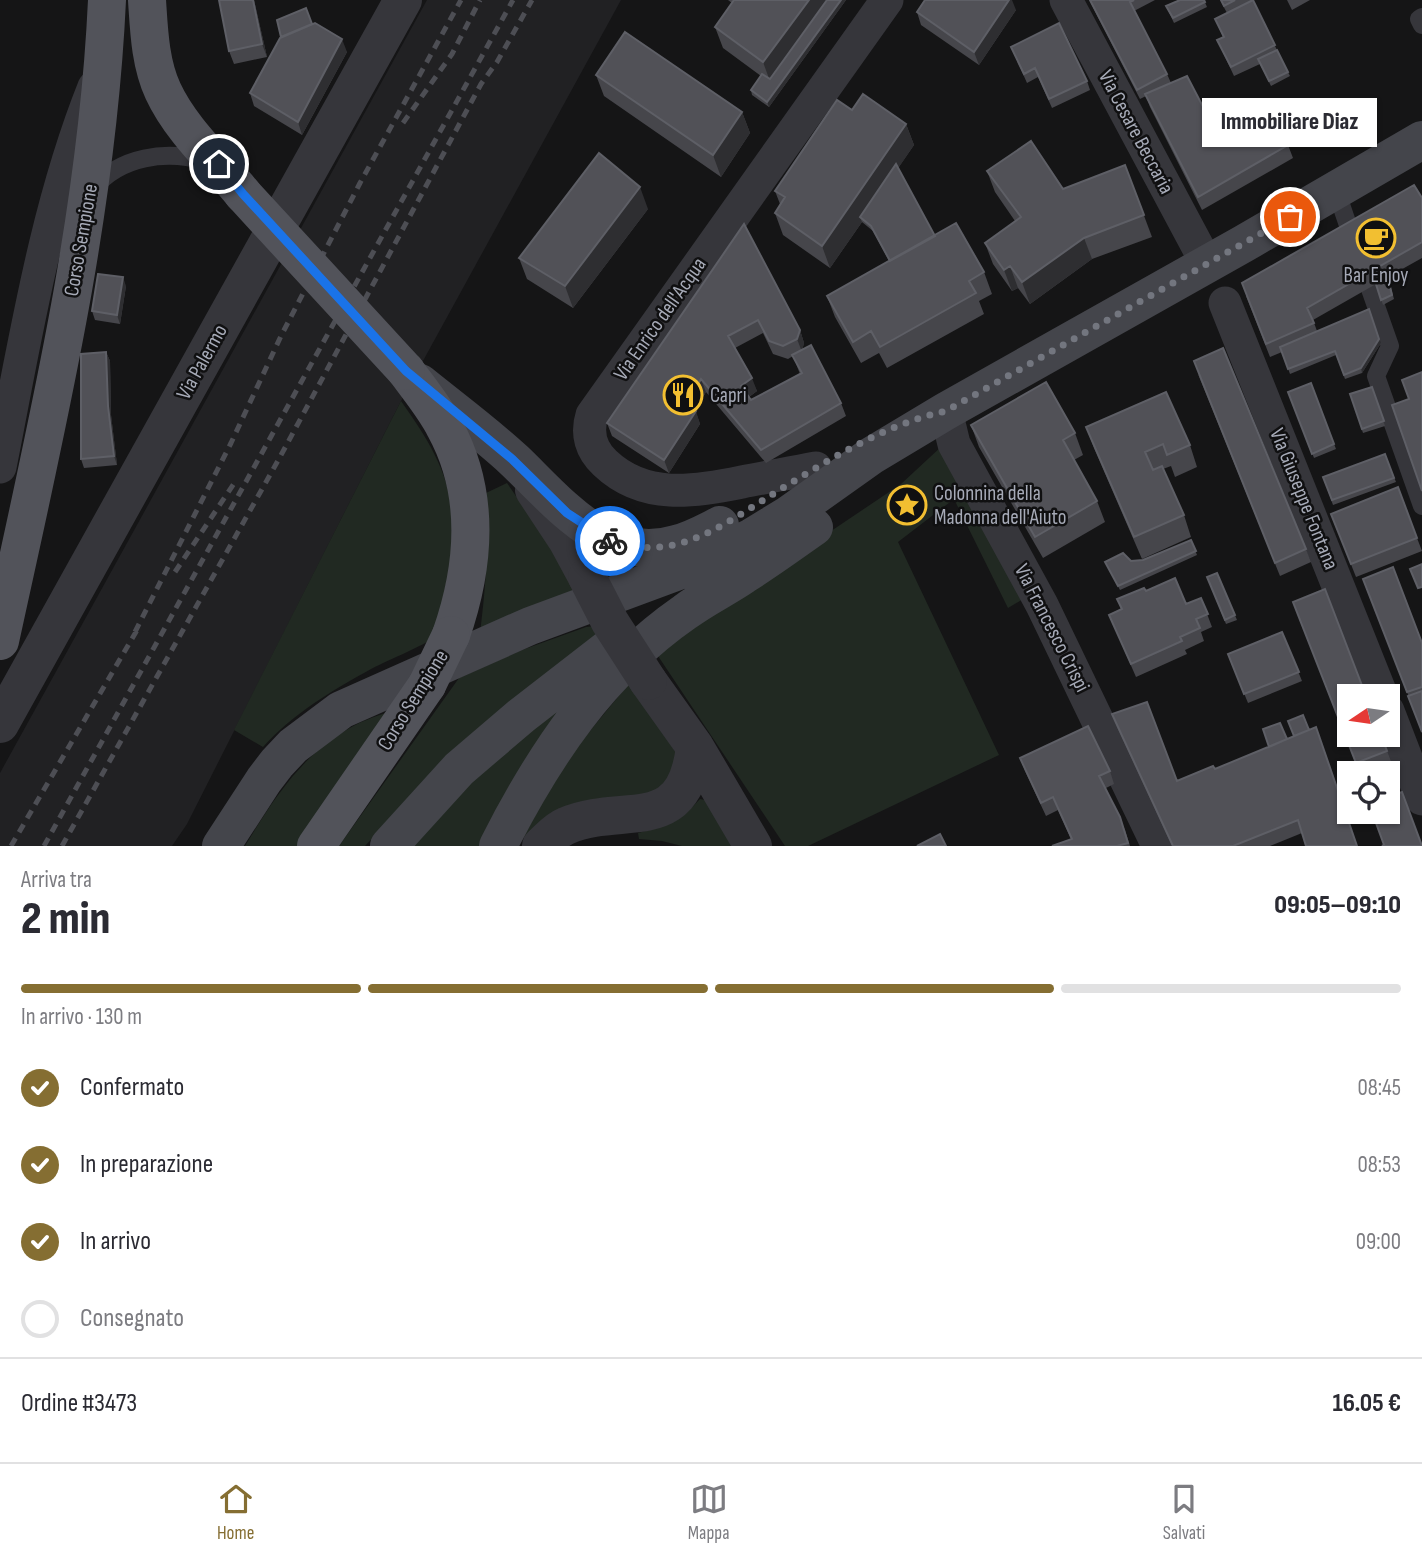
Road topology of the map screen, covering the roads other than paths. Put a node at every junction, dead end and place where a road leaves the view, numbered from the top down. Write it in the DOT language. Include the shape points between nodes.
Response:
graph roads {
  1 [pos="107,0"];
  2 [pos="148,0"];
  3 [pos="403,0"];
  4 [pos="887,0"];
  5 [pos="1066,0"];
  6 [pos="1422,17"];
  7 [pos="1422,25"];
  8 [pos="104,62"];
  9 [pos="1422,140"];
  10 [pos="219,164"];
  11 [pos="1336,190"];
  12 [pos="90,192"];
  13 [pos="1352,237"];
  14 [pos="1207,264"];
  15 [pos="1370,289"];
  16 [pos="1225,303"];
  17 [pos="14,330"];
  18 [pos="406,371"];
  19 [pos="946,411"];
  20 [pos="512,459"];
  21 [pos="0,467"];
  22 [pos="816,468"];
  23 [pos="855,499"];
  24 [pos="1422,506"];
  25 [pos="2,633"];
  26 [pos="1377,684"];
  27 [pos="0,724"];
  28 [pos="1400,742"];
  29 [pos="695,747"];
  30 [pos="1422,799"];
  31 [pos="221,846"];
  32 [pos="316,846"];
  33 [pos="389,846"];
  34 [pos="498,846"];
  35 [pos="541,846"];
  36 [pos="753,846"];
  37 [pos="1158,846"];
  1 -- 8 [label="main road, Corso Sempione"];
  2 -- 10 [label="main road, Corso Sempione" via="150,43 162,90"];
  3 -- 27 [label="street, Via Palermo"];
  4 -- 22 [label="street, Via Enrico dell'Acqua" via="588,426 595,451 608,466 632,481 665,491 705,489"];
  5 -- 14 [label="street, Via Cesare Beccaria"];
  6 -- 7 [label="lane"];
  8 -- 12 [label="main road, Corso Sempione"];
  8 -- 17 [label="street" via="68,156"];
  9 -- 11 [label="main road"];
  10 -- 12 [label="lane" via="190,156 150,157 114,169"];
  10 -- 18 [label="main road, Corso Sempione, bridge"];
  11 -- 13 [label="lane"];
  11 -- 14 [label="main road"];
  12 -- 25 [label="main road, Corso Sempione" via="51,414"];
  14 -- 19 [label="main road"];
  15 -- 24 [label="lane" via="1390,346 1376,376"];
  16 -- 26 [label="street, Via Giuseppe Fontana"];
  17 -- 21 [label="street"];
  18 -- 20 [label="main road"];
  18 -- 32 [label="main road, Corso Sempione, bridge" via="444,426 468,489 471,546 459,612 427,685"];
  19 -- 22 [label="main road" via="920,416 881,433"];
  19 -- 23 [label="main road" via="915,450"];
  19 -- 31 [label="main road" via="871,456 788,516 721,553 520,630 341,710 277,763"];
  19 -- 37 [label="street, Via Francesco Crispi" via="954,444 1042,605"];
  20 -- 22 [label="main road" via="567,513 609,541 632,548 675,545 700,535"];
  20 -- 29 [label="street, bridge" via="561,529 610,622"];
  23 -- 33 [label="main road" via="664,607 594,658 459,769"];
  23 -- 34 [label="main road" via="686,611 632,654 569,726"];
  28 -- 30 [label="street"];
  29 -- 35 [label="street" via="692,767 671,802 653,811 575,822"];
  29 -- 36 [label="street"];
}
